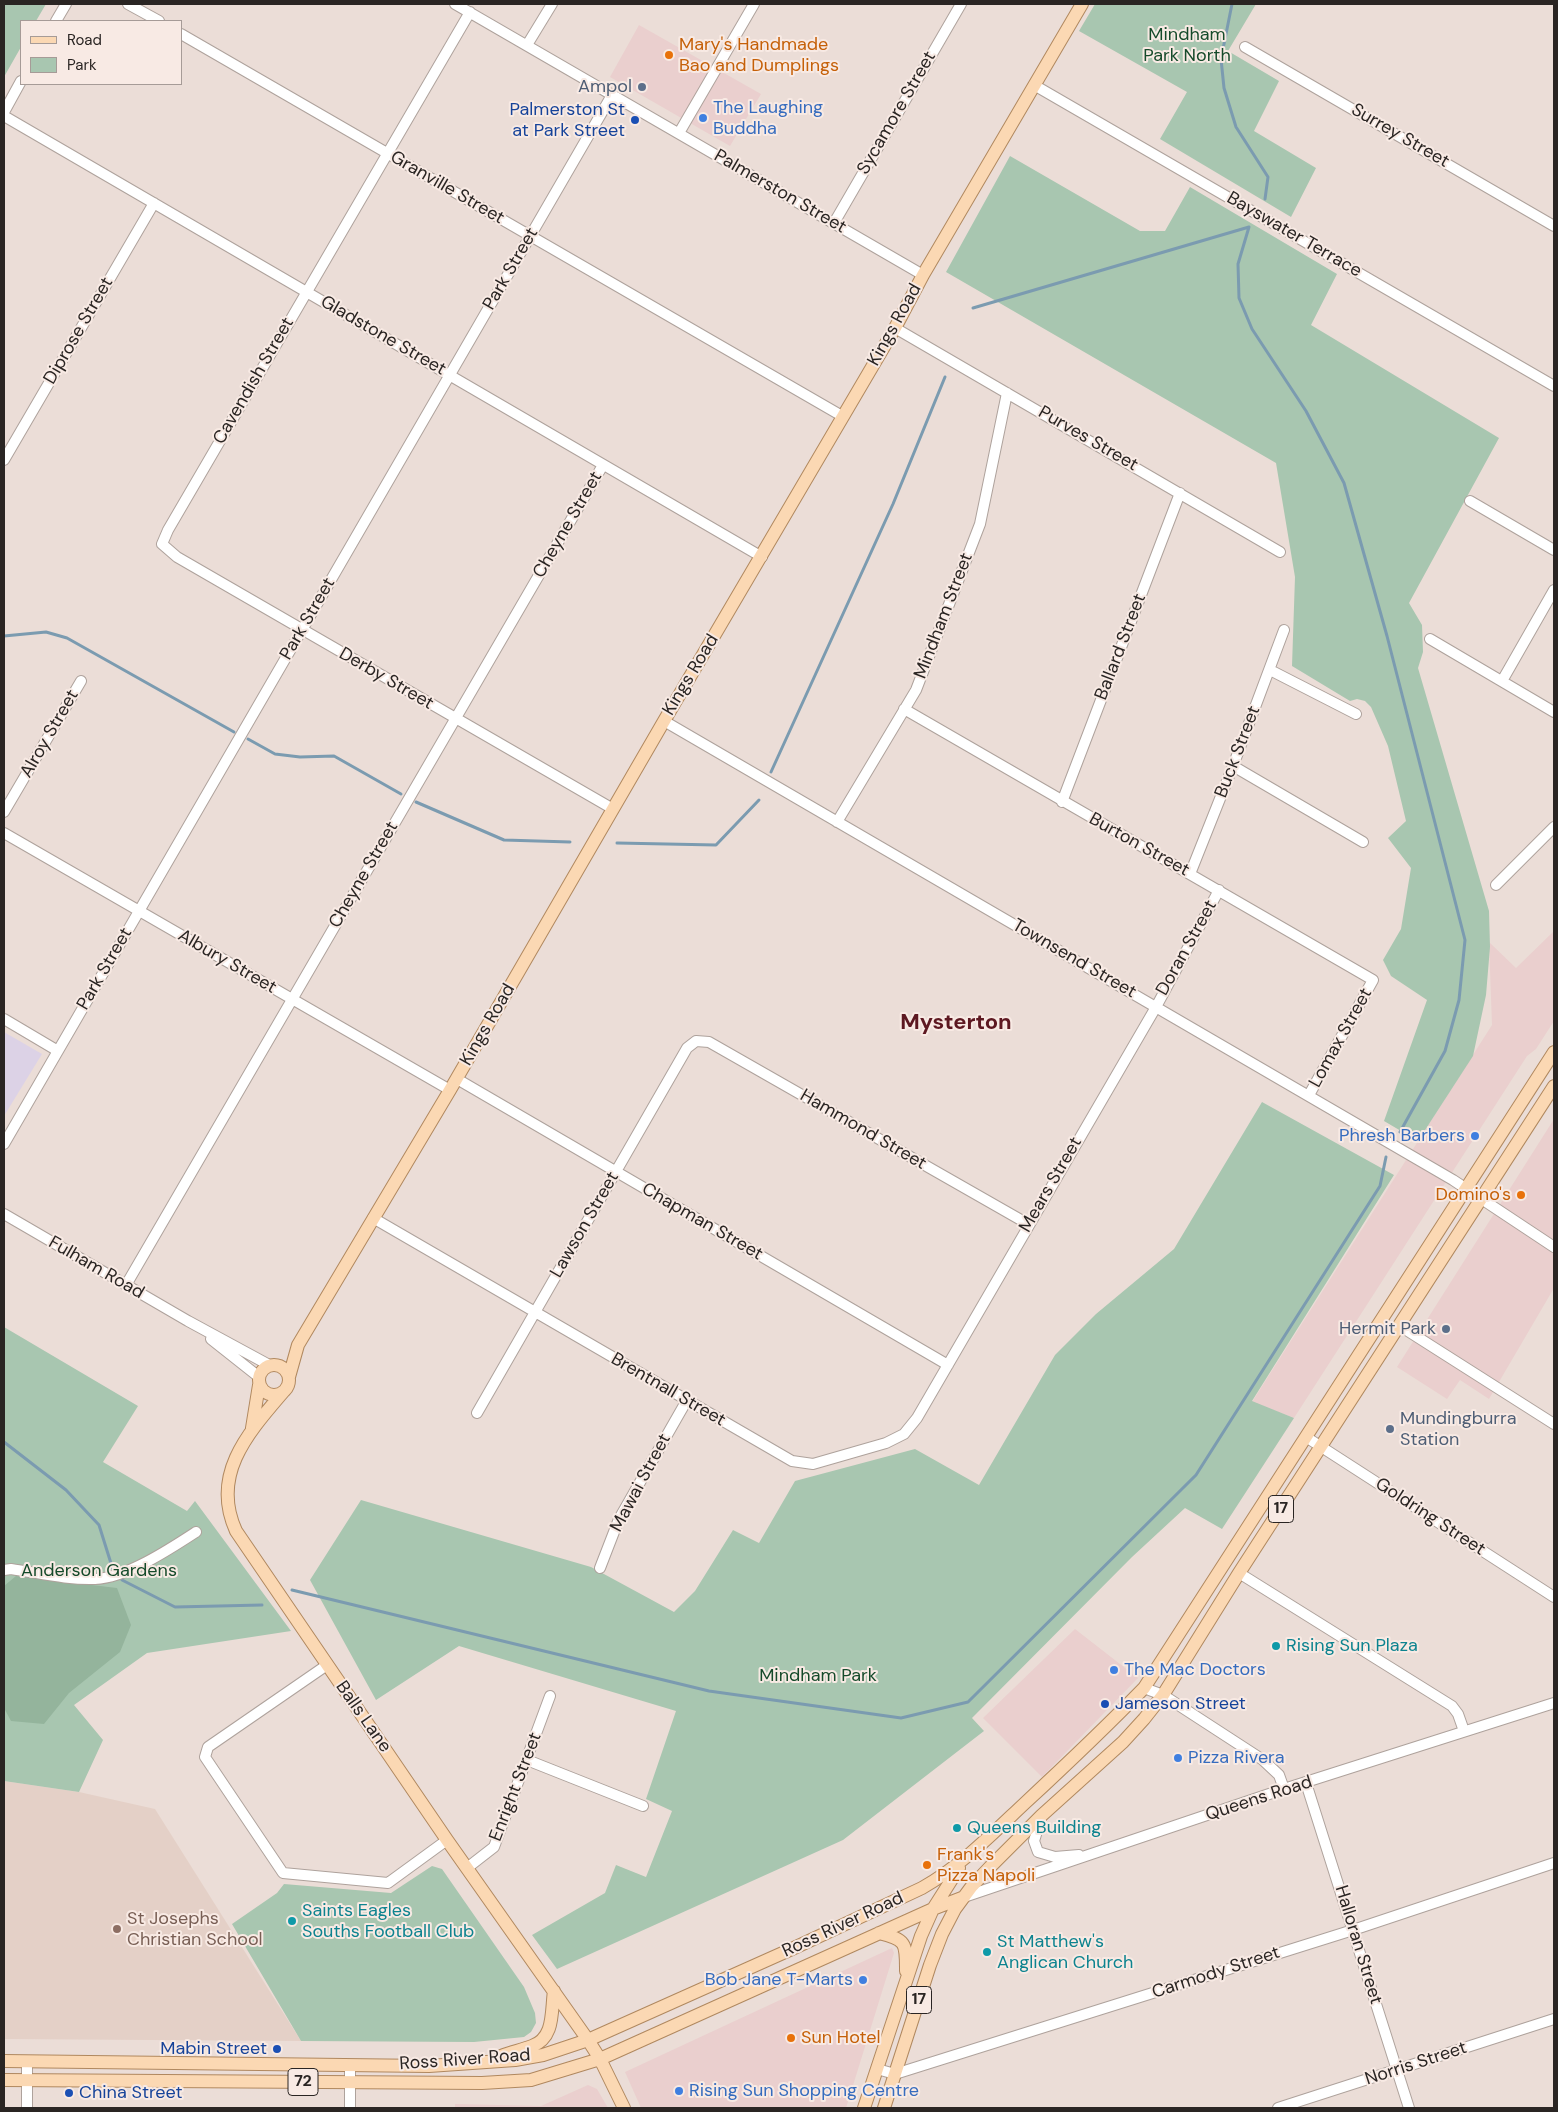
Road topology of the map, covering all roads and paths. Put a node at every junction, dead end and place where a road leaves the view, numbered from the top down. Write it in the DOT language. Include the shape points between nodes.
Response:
graph roads {
  1 [pos="66,4"];
  2 [pos="128,4"];
  3 [pos="455,4"];
  4 [pos="552,4"];
  5 [pos="754,4"];
  6 [pos="961,4"];
  7 [pos="1082,4"];
  8 [pos="470,12"];
  9 [pos="57,20"];
  10 [pos="157,20"];
  11 [pos="182,35"];
  12 [pos="527,45"];
  13 [pos="1246,47"];
  14 [pos="20,83"];
  15 [pos="1034,84"];
  16 [pos="612,95"];
  17 [pos="4,112"];
  18 [pos="4,116"];
  19 [pos="679,133"];
  20 [pos="387,153"];
  21 [pos="154,203"];
  22 [pos="834,223"];
  23 [pos="1554,226"];
  24 [pos="530,235"];
  25 [pos="923,275"];
  26 [pos="306,291"];
  27 [pos="895,328"];
  28 [pos="450,375"];
  29 [pos="1554,386"];
  30 [pos="1007,393"];
  31 [pos="842,416"];
  32 [pos="4,460"];
  33 [pos="602,464"];
  34 [pos="1180,493"];
  35 [pos="1470,501"];
  36 [pos="162,544"];
  37 [pos="1554,550"];
  38 [pos="1280,552"];
  39 [pos="762,557"];
  40 [pos="1554,590"];
  41 [pos="302,630"];
  42 [pos="1284,630"];
  43 [pos="1430,639"];
  44 [pos="1270,670"];
  45 [pos="81,681"];
  46 [pos="1502,682"];
  47 [pos="904,709"];
  48 [pos="1554,712"];
  49 [pos="1356,714"];
  50 [pos="454,719"];
  51 [pos="664,721"];
  52 [pos="1233,766"];
  53 [pos="1062,802"];
  54 [pos="613,809"];
  55 [pos="4,812"];
  56 [pos="837,822"];
  57 [pos="1554,827"];
  58 [pos="4,833"];
  59 [pos="1363,842"];
  60 [pos="1190,874"];
  61 [pos="1496,885"];
  62 [pos="1219,890"];
  63 [pos="139,911"];
  64 [pos="1373,980"];
  65 [pos="292,999"];
  66 [pos="1156,1007"];
  67 [pos="4,1019"];
  68 [pos="696,1041"];
  69 [pos="58,1051"];
  70 [pos="1554,1052"];
  71 [pos="454,1085"];
  72 [pos="1554,1086"];
  73 [pos="1309,1095"];
  74 [pos="4,1144"];
  75 [pos="616,1172"];
  76 [pos="1466,1188"];
  77 [pos="1481,1200"];
  78 [pos="4,1214"];
  79 [pos="373,1218"];
  80 [pos="1028,1224"];
  81 [pos="1554,1247"];
  82 [pos="126,1285"];
  83 [pos="536,1312"];
  84 [pos="188,1321"];
  85 [pos="1400,1326"];
  86 [pos="298,1345"];
  87 [pos="948,1365"];
  88 [pos="273,1366"];
  89 [pos="289,1377"];
  90 [pos="259,1381"];
  91 [pos="284,1391"];
  92 [pos="687,1400"];
  93 [pos="478,1413"];
  94 [pos="1554,1424"];
  95 [pos="252,1428"];
  96 [pos="1306,1438"];
  97 [pos="1321,1447"];
  98 [pos="196,1532"];
  99 [pos="600,1568"];
  100 [pos="4,1570"];
  101 [pos="1240,1573"];
  102 [pos="1554,1597"];
  103 [pos="327,1665"];
  104 [pos="1144,1688"];
  105 [pos="1163,1695"];
  106 [pos="550,1696"];
  107 [pos="1554,1703"];
  108 [pos="1464,1731"];
  109 [pos="527,1760"];
  110 [pos="1306,1783"];
  111 [pos="1284,1789"];
  112 [pos="644,1806"];
  113 [pos="1041,1816"];
  114 [pos="448,1840"];
  115 [pos="971,1854"];
  116 [pos="1094,1854"];
  117 [pos="1554,1863"];
  118 [pos="468,1868"];
  119 [pos="964,1897"];
  120 [pos="933,1909"];
  121 [pos="1353,1930"];
  122 [pos="879,1933"];
  123 [pos="906,1981"];
  124 [pos="554,1991"];
  125 [pos="1554,2019"];
  126 [pos="588,2040"];
  127 [pos="600,2059"];
  128 [pos="4,2061"];
  129 [pos="27,2061"];
  130 [pos="485,2063"];
  131 [pos="350,2065"];
  132 [pos="877,2069"];
  133 [pos="1397,2071"];
  134 [pos="895,2074"];
  135 [pos="4,2080"];
  136 [pos="27,2080"];
  137 [pos="350,2082"];
  138 [pos="26,2108"];
  139 [pos="350,2108"];
  140 [pos="624,2108"];
  141 [pos="864,2108"];
  142 [pos="884,2108"];
  143 [pos="1278,2108"];
  144 [pos="1409,2108"];
  1 -- 9 [label="street"];
  2 -- 10 [label="street"];
  3 -- 8 [label="street, Palmerston Street"];
  4 -- 12 [label="street"];
  5 -- 19 [label="street"];
  6 -- 22 [label="street, Sycamore Street"];
  7 -- 15 [label="main road, Kings Road"];
  8 -- 12 [label="street, Palmerston Street"];
  8 -- 20 [label="street, Cavendish Street"];
  11 -- 20 [label="street, Granville Street"];
  12 -- 16 [label="street, Palmerston Street"];
  13 -- 23 [label="street, Surrey Street"];
  14 -- 17 [label="street"];
  15 -- 25 [label="main road, Kings Road"];
  15 -- 29 [label="street, Bayswater Terrace"];
  16 -- 19 [label="street, Palmerston Street"];
  16 -- 24 [label="street, Park Street"];
  18 -- 21 [label="street, Gladstone Street"];
  19 -- 22 [label="street, Palmerston Street"];
  20 -- 24 [label="street, Granville Street"];
  20 -- 26 [label="street, Cavendish Street"];
  21 -- 26 [label="street, Gladstone Street"];
  21 -- 32 [label="street, Diprose Street"];
  22 -- 25 [label="street, Palmerston Street"];
  24 -- 28 [label="street, Park Street"];
  24 -- 31 [label="street, Granville Street"];
  25 -- 27 [label="main road, Kings Road"];
  26 -- 28 [label="street, Gladstone Street"];
  26 -- 36 [label="street, Cavendish Street"];
  27 -- 30 [label="street, Purves Street"];
  27 -- 31 [label="main road, Kings Road"];
  28 -- 33 [label="street, Gladstone Street"];
  28 -- 41 [label="street, Park Street"];
  30 -- 34 [label="street, Purves Street"];
  30 -- 47 [label="street, Mindham Street" via="980,524 916,690"];
  31 -- 39 [label="main road, Kings Road"];
  33 -- 39 [label="street, Gladstone Street"];
  33 -- 50 [label="street, Cheyne Street"];
  34 -- 38 [label="street, Purves Street"];
  34 -- 53 [label="street, Ballard Street"];
  35 -- 37 [label="street"];
  36 -- 41 [label="street, Derby Street" via="177,557"];
  39 -- 51 [label="main road, Kings Road"];
  40 -- 46 [label="street"];
  41 -- 50 [label="street, Derby Street"];
  41 -- 63 [label="street, Park Street"];
  42 -- 44 [label="street, Buck Street"];
  43 -- 46 [label="street"];
  44 -- 49 [label="street"];
  44 -- 52 [label="street, Buck Street"];
  45 -- 55 [label="street, Alroy Street"];
  46 -- 48 [label="street"];
  47 -- 53 [label="street, Burton Street"];
  47 -- 56 [label="street, Mindham Street"];
  50 -- 54 [label="street, Derby Street"];
  50 -- 65 [label="street, Cheyne Street"];
  51 -- 54 [label="main road, Kings Road"];
  51 -- 56 [label="street, Townsend Street"];
  52 -- 59 [label="street"];
  52 -- 60 [label="street, Buck Street"];
  53 -- 60 [label="street, Burton Street"];
  54 -- 71 [label="main road, Kings Road"];
  56 -- 66 [label="street, Townsend Street"];
  57 -- 61 [label="street"];
  58 -- 63 [label="street, Albury Street"];
  60 -- 62 [label="street, Burton Street"];
  62 -- 64 [label="street, Burton Street"];
  62 -- 66 [label="street, Doran Street"];
  63 -- 65 [label="street, Albury Street"];
  63 -- 69 [label="street, Park Street"];
  64 -- 73 [label="street, Lomax Street"];
  65 -- 71 [label="street, Albury Street"];
  65 -- 82 [label="street, Cheyne Street"];
  66 -- 73 [label="street, Townsend Street"];
  66 -- 80 [label="street, Mears Street"];
  67 -- 69 [label="street"];
  68 -- 75 [label="street, Lawson Street" via="687,1048"];
  68 -- 80 [label="street, Hammond Street" via="709,1042"];
  69 -- 74 [label="street, Park Street"];
  70 -- 76 [label="main road, 17"];
  71 -- 75 [label="street, Chapman Street"];
  71 -- 79 [label="main road, Kings Road"];
  72 -- 77 [label="main road, 17"];
  73 -- 76 [label="street, Townsend Street"];
  75 -- 83 [label="street, Lawson Street"];
  75 -- 87 [label="street, Chapman Street"];
  76 -- 77 [label="street, Townsend Street"];
  76 -- 96 [label="main road, 17"];
  77 -- 81 [label="street, Townsend Street"];
  77 -- 85 [label="main road, 17"];
  78 -- 82 [label="street, Fulham Road"];
  79 -- 83 [label="street, Brentnall Street"];
  79 -- 86 [label="main road, Kings Road"];
  80 -- 87 [label="street, Mears Street"];
  82 -- 84 [label="street, Fulham Road"];
  83 -- 92 [label="street, Brentnall Street"];
  83 -- 93 [label="street, Lawson Street"];
  84 -- 88 [label="street, Fulham Road"];
  84 -- 90 [label="street, Fulham Road"];
  85 -- 94 [label="street"];
  85 -- 97 [label="main road, 17"];
  86 -- 88 [label="main road, Kings Road"];
  86 -- 89 [label="main road, Kings Road"];
  87 -- 92 [label="street, Brentnall Street" via="904,1434 886,1443 813,1464 802,1464 780,1455"];
  88 -- 89 [label="main road" via="282,1368"];
  88 -- 90 [label="main road" via="266,1368"];
  89 -- 91 [label="main road"];
  90 -- 91 [label="main road" via="270,1395"];
  90 -- 95 [label="main road, Balls Lane"];
  91 -- 95 [label="main road, Balls Lane"];
  92 -- 99 [label="street, Mawai Street" via="619,1519"];
  95 -- 103 [label="main road, Balls Lane" via="227,1483 228,1510 236,1531"];
  96 -- 97 [label="street, Goldring Street"];
  96 -- 104 [label="main road, 17"];
  97 -- 101 [label="main road, 17"];
  97 -- 102 [label="street, Goldring Street"];
  98 -- 100 [label="street" via="149,1560 97,1579"];
  101 -- 105 [label="main road, 17"];
  101 -- 108 [label="street" via="1452,1706"];
  103 -- 114 [label="main road, Balls Lane"];
  103 -- 114 [label="street" via="208,1747 205,1757 283,1873 388,1884"];
  104 -- 105 [label="street"];
  104 -- 115 [label="main road, 17"];
  105 -- 111 [label="street" via="1263,1760 1279,1775"];
  105 -- 113 [label="main road, 17" via="1123,1742"];
  106 -- 109 [label="street, Enright Street"];
  107 -- 108 [label="street, Queens Road"];
  108 -- 110 [label="street, Queens Road"];
  109 -- 112 [label="street"];
  109 -- 118 [label="street, Enright Street" via="494,1847"];
  110 -- 111 [label="street, Queens Road"];
  110 -- 121 [label="street, Halloran Street"];
  111 -- 116 [label="street, Queens Road"];
  113 -- 116 [label="street" via="1034,1841 1041,1854 1055,1857"];
  113 -- 119 [label="main road, 17"];
  114 -- 118 [label="main road, Balls Lane"];
  115 -- 120 [label="main road, 17"];
  115 -- 126 [label="main road, Ross River Road / 72" via="922,1888"];
  116 -- 119 [label="street, Queens Road"];
  117 -- 121 [label="street, Carmody Street"];
  118 -- 124 [label="main road, Balls Lane"];
  119 -- 120 [label="main road, Ross River Road"];
  119 -- 134 [label="main road, 17" via="949,1919 936,1950"];
  120 -- 122 [label="main road, Ross River Road / 72"];
  120 -- 123 [label="main road, 17"];
  121 -- 133 [label="street, Halloran Street"];
  121 -- 134 [label="street, Carmody Street"];
  122 -- 123 [label="main road" via="898,1939 905,1946"];
  122 -- 127 [label="main road, Ross River Road / 72"];
  123 -- 132 [label="main road, 17"];
  124 -- 126 [label="main road, Balls Lane"];
  124 -- 130 [label="main road" via="549,2030 544,2039 534,2046"];
  125 -- 133 [label="street, Norris Street"];
  126 -- 127 [label="main road, Balls Lane"];
  126 -- 130 [label="main road, Ross River Road / 72" via="543,2055"];
  127 -- 137 [label="main road, Ross River Road / 72" via="531,2080 482,2084"];
  127 -- 140 [label="main road, Balls Lane"];
  128 -- 129 [label="main road, Ross River Road / 72"];
  129 -- 131 [label="main road, Ross River Road / 72"];
  129 -- 136 [label="street"];
  130 -- 131 [label="main road, Ross River Road / 72"];
  131 -- 137 [label="street"];
  132 -- 134 [label="street"];
  132 -- 141 [label="main road, 17"];
  133 -- 143 [label="street, Norris Street"];
  133 -- 144 [label="street, Halloran Street"];
  134 -- 142 [label="main road, 17"];
  135 -- 136 [label="main road, Ross River Road / 72"];
  136 -- 137 [label="main road, Ross River Road / 72"];
  136 -- 138 [label="street"];
  137 -- 139 [label="street"];
}
